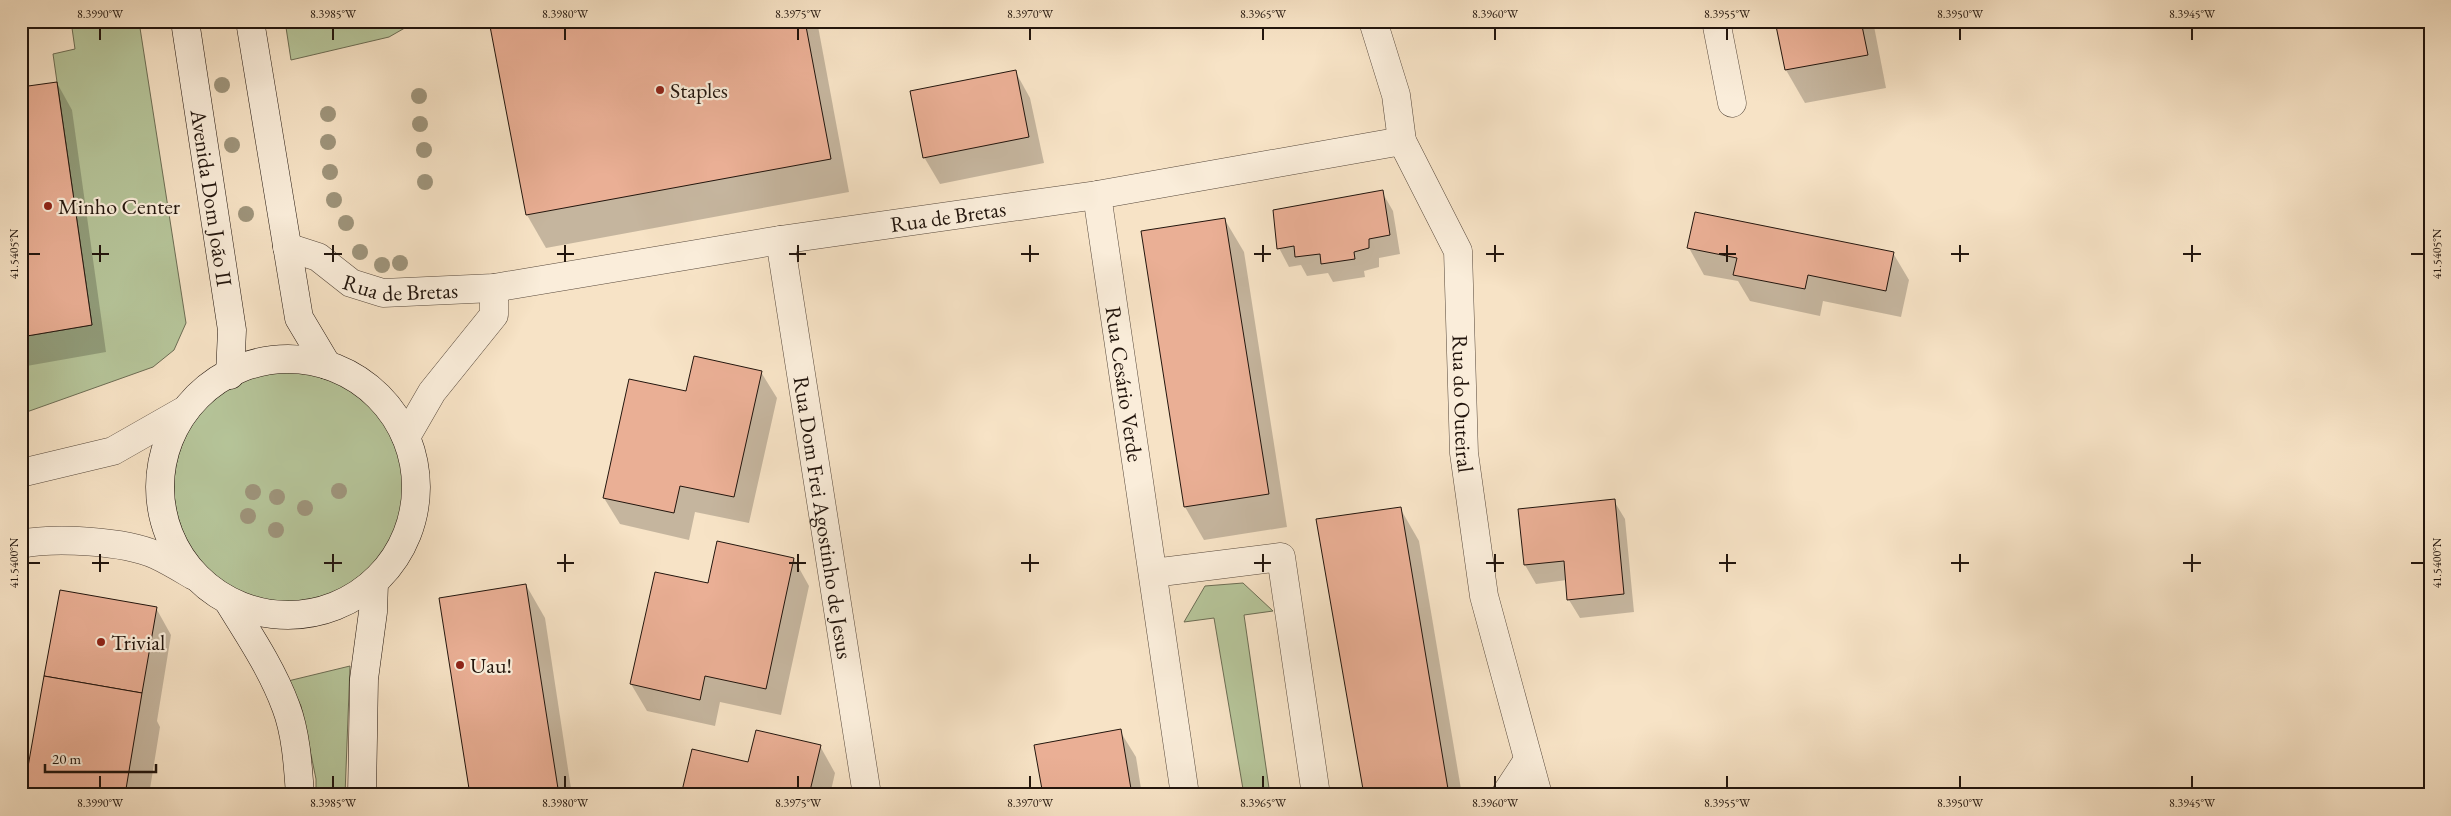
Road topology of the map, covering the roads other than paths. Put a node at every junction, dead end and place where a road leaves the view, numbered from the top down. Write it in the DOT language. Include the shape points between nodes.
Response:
graph roads {
  1 [pos="185,21"];
  2 [pos="250,21"];
  3 [pos="1373,21"];
  4 [pos="1716,21"];
  5 [pos="1732,103"];
  6 [pos="1402,141"];
  7 [pos="1097,195"];
  8 [pos="780,240"];
  9 [pos="287,247"];
  10 [pos="494,288"];
  11 [pos="327,365"];
  12 [pos="230,375"];
  13 [pos="185,410"];
  14 [pos="406,437"];
  15 [pos="21,473"];
  16 [pos="21,544"];
  17 [pos="1153,574"];
  18 [pos="194,576"];
  19 [pos="374,583"];
  20 [pos="228,601"];
  21 [pos="1528,760"];
  22 [pos="300,795"];
  23 [pos="362,795"];
  24 [pos="867,795"];
  25 [pos="1185,795"];
  26 [pos="1316,795"];
  27 [pos="1505,795"];
  28 [pos="1538,795"];
  1 -- 12 [label="street, Avenida Dom João II" via="232,330"];
  2 -- 9 [label="street"];
  3 -- 6 [label="street, Rua do Outeiral" via="1396,95"];
  4 -- 5 [label="street"];
  6 -- 7 [label="street, Rua de Bretas"];
  6 -- 21 [label="street, Rua do Outeiral" via="1458,250 1464,453 1484,596"];
  7 -- 8 [label="street, Rua de Bretas"];
  7 -- 17 [label="street, Rua Cesário Verde"];
  8 -- 10 [label="street, Rua de Bretas"];
  8 -- 24 [label="street, Rua Dom Frei Agostinho de Jesus"];
  9 -- 10 [label="street, Rua de Bretas" via="318,257 352,283 383,293"];
  9 -- 11 [label="street" via="299,318"];
  10 -- 14 [label="street, Rua de Bretas" via="494,316 432,392"];
  11 -- 12 [label="street" via="305,359 274,359 248,364"];
  11 -- 14 [label="street" via="369,387 390,410"];
  12 -- 13 [label="street" via="198,395"];
  13 -- 15 [label="street" via="113,451"];
  13 -- 18 [label="street" via="171,432 162,458 159,494 163,521 178,555"];
  14 -- 19 [label="street" via="415,466 416,486 410,526 403,546"];
  16 -- 18 [label="street" via="34,541 89,542 128,546 156,555"];
  17 -- 25 [label="street, Rua Cesário Verde"];
  17 -- 26 [label="street" via="1281,557"];
  18 -- 20 [label="street"];
  19 -- 20 [label="street" via="353,598 310,614 260,613"];
  19 -- 23 [label="street" via="364,679"];
  20 -- 22 [label="street" via="265,661 286,708 298,765"];
  21 -- 27 [label="street"];
  21 -- 28 [label="street, Rua do Outeiral"];
}
